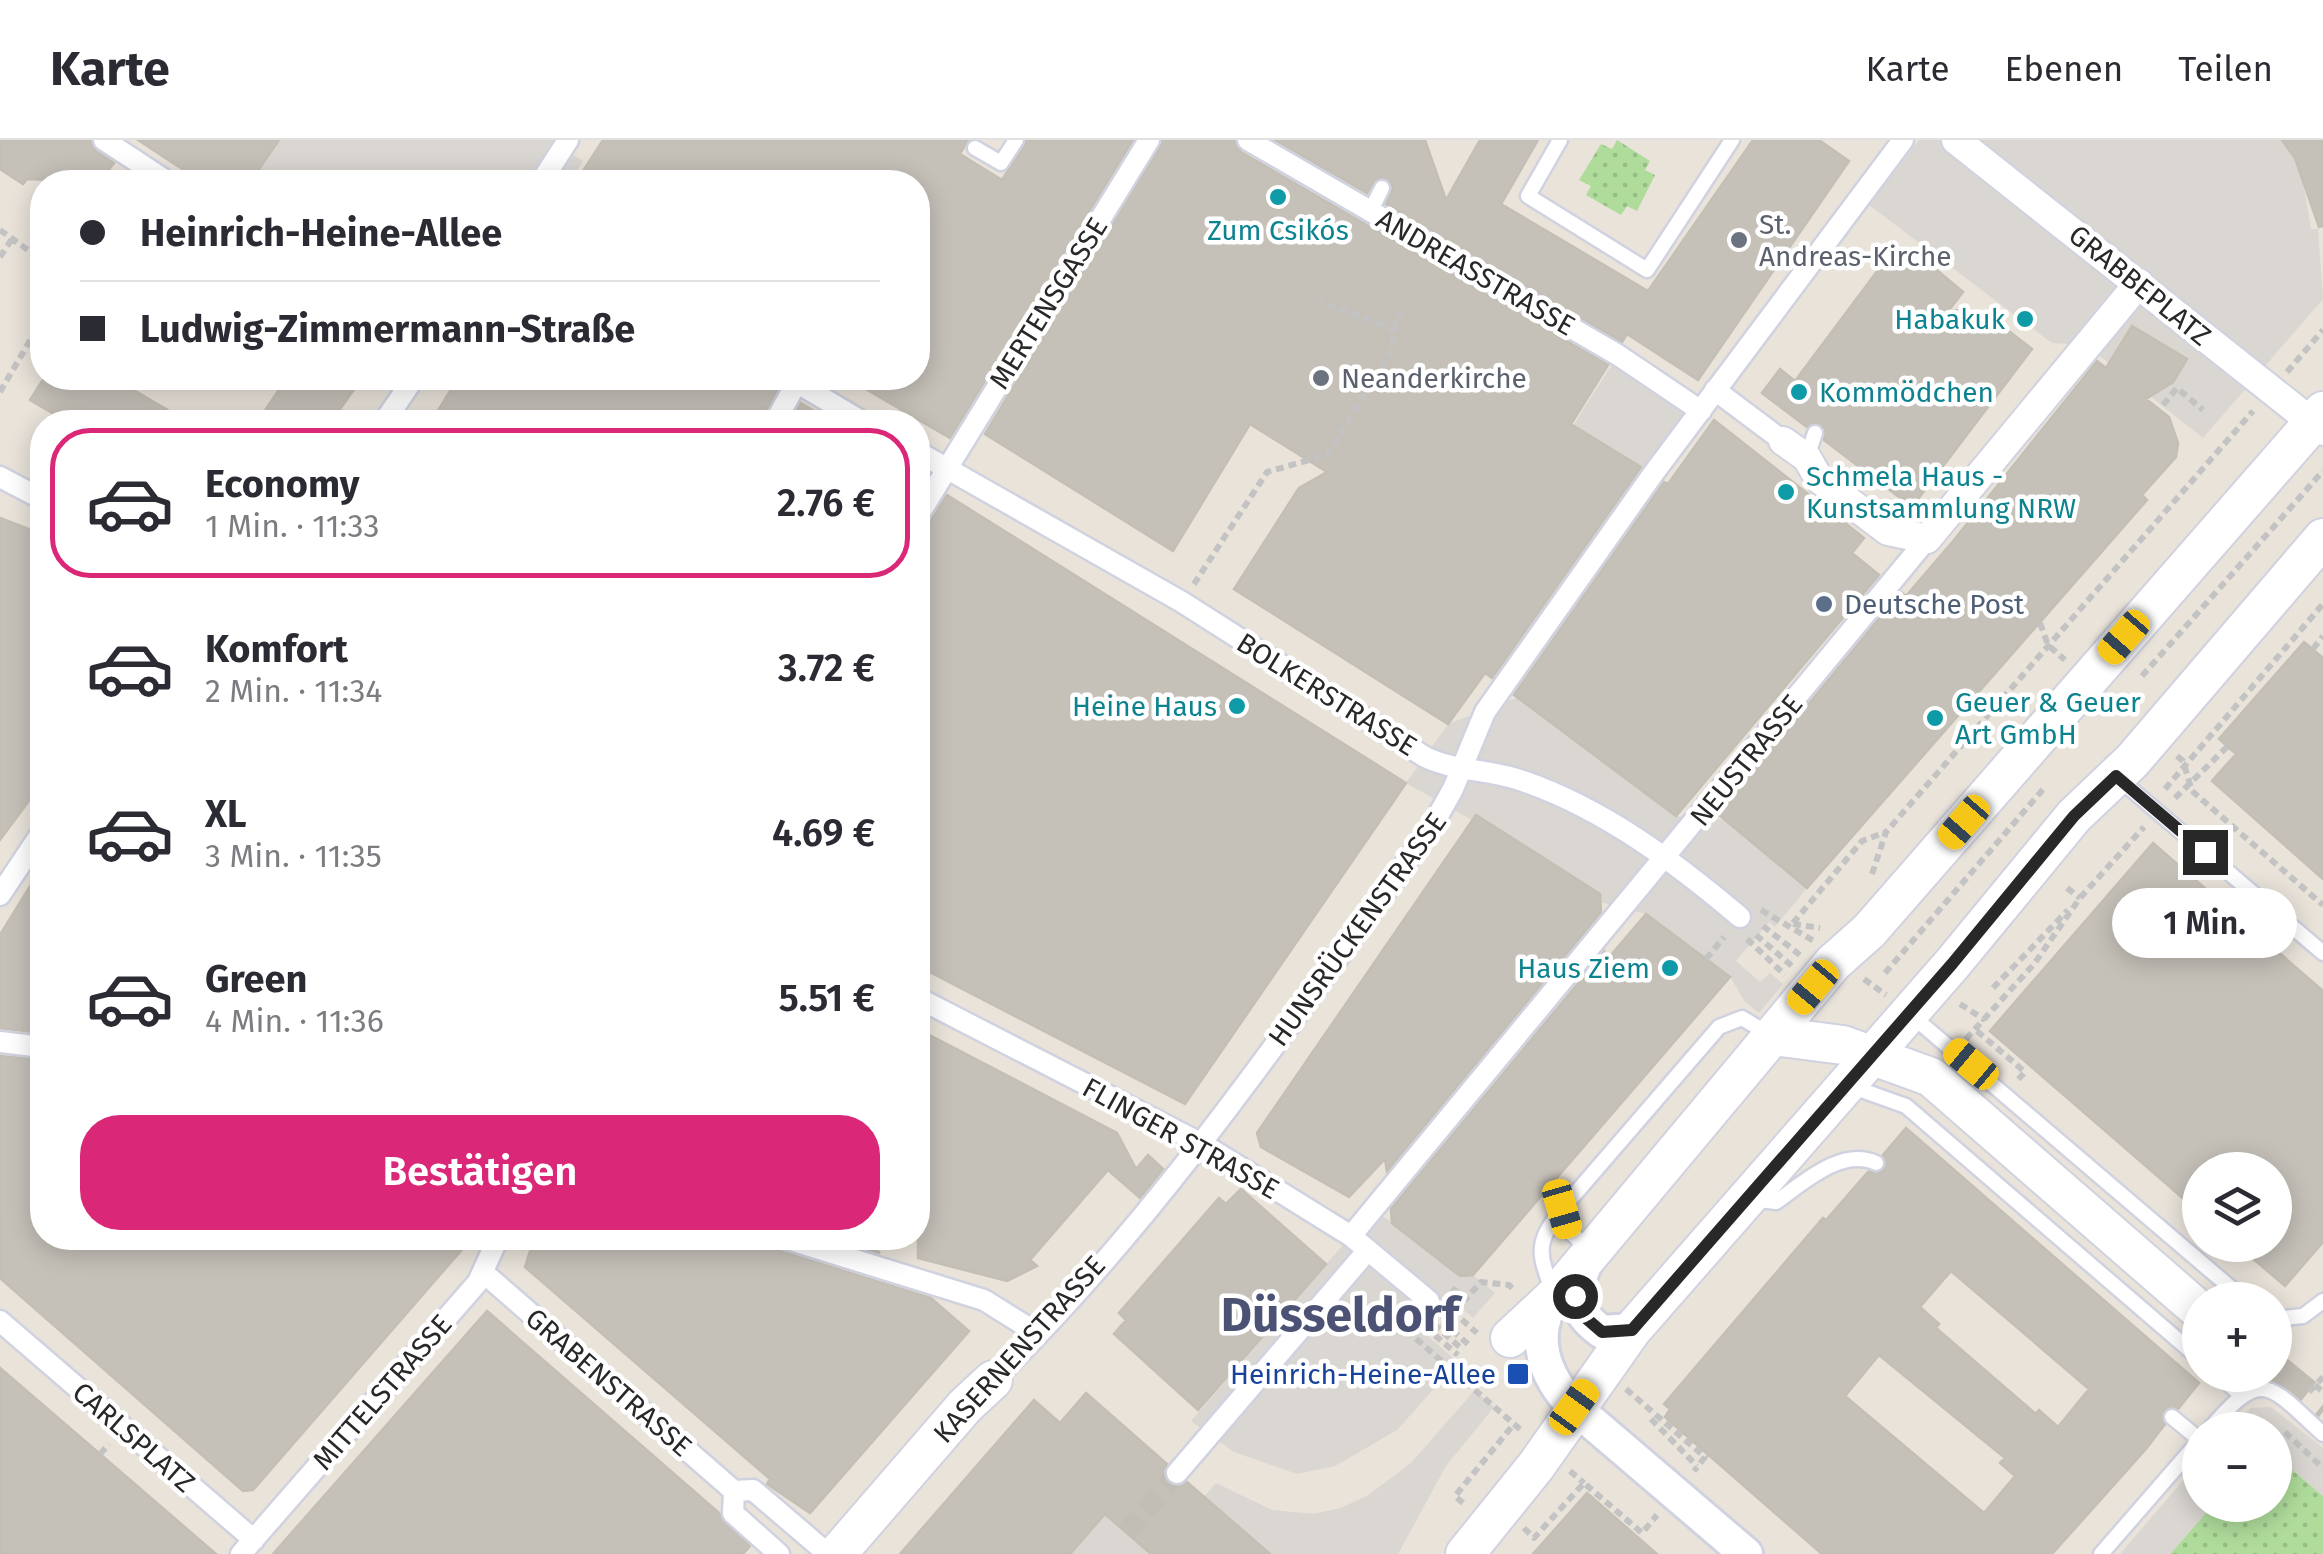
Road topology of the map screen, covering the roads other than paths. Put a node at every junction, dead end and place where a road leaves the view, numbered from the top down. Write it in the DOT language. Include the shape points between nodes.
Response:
graph roads {
  1 [pos="104,140"];
  2 [pos="1016,140"];
  3 [pos="1149,140"];
  4 [pos="1248,140"];
  5 [pos="1560,140"];
  6 [pos="1732,140"];
  7 [pos="1902,140"];
  8 [pos="1956,140"];
  9 [pos="566,144"];
  10 [pos="976,148"];
  11 [pos="150,170"];
  12 [pos="548,170"];
  13 [pos="1382,188"];
  14 [pos="1371,210"];
  15 [pos="2138,283"];
  16 [pos="810,390"];
  17 [pos="1716,390"];
  18 [pos="844,410"];
  19 [pos="1701,410"];
  20 [pos="2320,421"];
  21 [pos="1783,441"];
  22 [pos="930,458"];
  23 [pos="947,467"];
  24 [pos="0,477"];
  25 [pos="30,493"];
  26 [pos="930,496"];
  27 [pos="1927,539"];
  28 [pos="2317,555"];
  29 [pos="1460,770"];
  30 [pos="2116,776"];
  31 [pos="30,850"];
  32 [pos="1666,858"];
  33 [pos="0,895"];
  34 [pos="1740,917"];
  35 [pos="2323,953"];
  36 [pos="1904,998"];
  37 [pos="930,1004"];
  38 [pos="1773,1036"];
  39 [pos="0,1042"];
  40 [pos="30,1046"];
  41 [pos="1872,1055"];
  42 [pos="1930,1078"];
  43 [pos="1846,1086"];
  44 [pos="1200,1143"];
  45 [pos="1876,1163"];
  46 [pos="1746,1198"];
  47 [pos="1562,1209"];
  48 [pos="1351,1236"];
  49 [pos="493,1250"];
  50 [pos="823,1250"];
  51 [pos="1368,1250"];
  52 [pos="1593,1252"];
  53 [pos="484,1273"];
  54 [pos="2225,1282"];
  55 [pos="2182,1295"];
  56 [pos="2323,1301"];
  57 [pos="1546,1304"];
  58 [pos="1426,1313"];
  59 [pos="2292,1317"];
  60 [pos="0,1321"];
  61 [pos="1632,1330"];
  62 [pos="1037,1334"];
  63 [pos="1494,1335"];
  64 [pos="2182,1344"];
  65 [pos="993,1380"];
  66 [pos="2237,1392"];
  67 [pos="2240,1395"];
  68 [pos="1574,1407"];
  69 [pos="2225,1412"];
  70 [pos="2172,1417"];
  71 [pos="2182,1425"];
  72 [pos="2323,1434"];
  73 [pos="2182,1461"];
  74 [pos="1177,1473"];
  75 [pos="734,1491"];
  76 [pos="248,1547"];
  77 [pos="779,1554"];
  78 [pos="828,1554"];
  79 [pos="837,1554"];
  80 [pos="1465,1554"];
  81 [pos="1746,1554"];
  82 [pos="2101,1554"];
  1 -- 11 [label="street"];
  2 -- 10 [label="lane" via="1001,163"];
  3 -- 23 [label="street, MERTENSGASSE"];
  4 -- 14 [label="street, ANDREASSTRASSE"];
  5 -- 6 [label="lane" via="1528,196 1646,270"];
  7 -- 17 [label="street, HUNSRÜCKENSTRASSE"];
  8 -- 15 [label="street, GRABBEPLATZ"];
  9 -- 12 [label="street"];
  13 -- 14 [label="lane"];
  14 -- 19 [label="street, ANDREASSTRASSE"];
  15 -- 20 [label="street, GRABBEPLATZ"];
  15 -- 27 [label="street, NEUSTRASSE"];
  16 -- 18 [label="street"];
  17 -- 19 [label="street, HUNSRÜCKENSTRASSE"];
  17 -- 21 [label="street"];
  19 -- 29 [label="street, HUNSRÜCKENSTRASSE" via="1485,712"];
  20 -- 38 [label="main road" via="1869,931 1838,954"];
  21 -- 27 [label="street" via="1811,446 1819,479 1888,531"];
  22 -- 23 [label="street, BOLKERSTRASSE"];
  23 -- 26 [label="street, MERTENSGASSE"];
  23 -- 29 [label="street, BOLKERSTRASSE" via="1182,602 1425,757"];
  24 -- 25 [label="street"];
  27 -- 32 [label="street, NEUSTRASSE"];
  28 -- 30 [label="main road"];
  29 -- 32 [label="street, BOLKERSTRASSE" via="1508,776 1546,790"];
  29 -- 44 [label="street, HUNSRÜCKENSTRASSE" via="1431,828"];
  30 -- 35 [label="lane"];
  30 -- 36 [label="main road"];
  31 -- 33 [label="street"];
  32 -- 34 [label="street, BOLKERSTRASSE"];
  32 -- 48 [label="street, NEUSTRASSE"];
  36 -- 41 [label="main road"];
  36 -- 42 [label="main road"];
  36 -- 54 [label="lane"];
  37 -- 44 [label="street, FLINGER STRASSE"];
  38 -- 41 [label="main road"];
  38 -- 47 [label="lane" via="1742,1018 1719,1027"];
  38 -- 52 [label="main road"];
  39 -- 40 [label="street"];
  41 -- 42 [label="main road"];
  41 -- 43 [label="main road"];
  42 -- 55 [label="main road"];
  43 -- 46 [label="main road"];
  43 -- 64 [label="lane" via="1906,1106"];
  44 -- 48 [label="street, FLINGER STRASSE"];
  44 -- 62 [label="street, KASERNENSTRASSE"];
  45 -- 46 [label="lane" via="1854,1157 1776,1202"];
  46 -- 61 [label="main road"];
  47 -- 52 [label="lane" via="1568,1230"];
  47 -- 57 [label="lane" via="1541,1238"];
  48 -- 51 [label="street, FLINGER STRASSE"];
  49 -- 53 [label="street, MITTELSTRASSE"];
  50 -- 62 [label="street" via="984,1300"];
  51 -- 58 [label="street, FLINGER STRASSE"];
  51 -- 74 [label="street"];
  52 -- 57 [label="main road"];
  52 -- 61 [label="street" via="1577,1285 1577,1308 1602,1332"];
  53 -- 75 [label="street, GRABENSTRASSE"];
  53 -- 76 [label="street, MITTELSTRASSE"];
  56 -- 59 [label="lane"];
  57 -- 63 [label="main road"];
  57 -- 68 [label="street" via="1541,1350"];
  60 -- 76 [label="street, CARLSPLATZ"];
  61 -- 68 [label="main road"];
  62 -- 65 [label="street, KASERNENSTRASSE"];
  65 -- 79 [label="main road, KASERNENSTRASSE"];
  66 -- 67 [label="lane"];
  67 -- 69 [label="lane"];
  67 -- 72 [label="lane" via="2265,1387"];
  68 -- 80 [label="main road"];
  68 -- 81 [label="street"];
  70 -- 71 [label="lane"];
  73 -- 82 [label="lane"];
  75 -- 77 [label="street, GRABENSTRASSE" via="733,1513"];
  75 -- 78 [label="street, GRABENSTRASSE" via="754,1490"];
}
